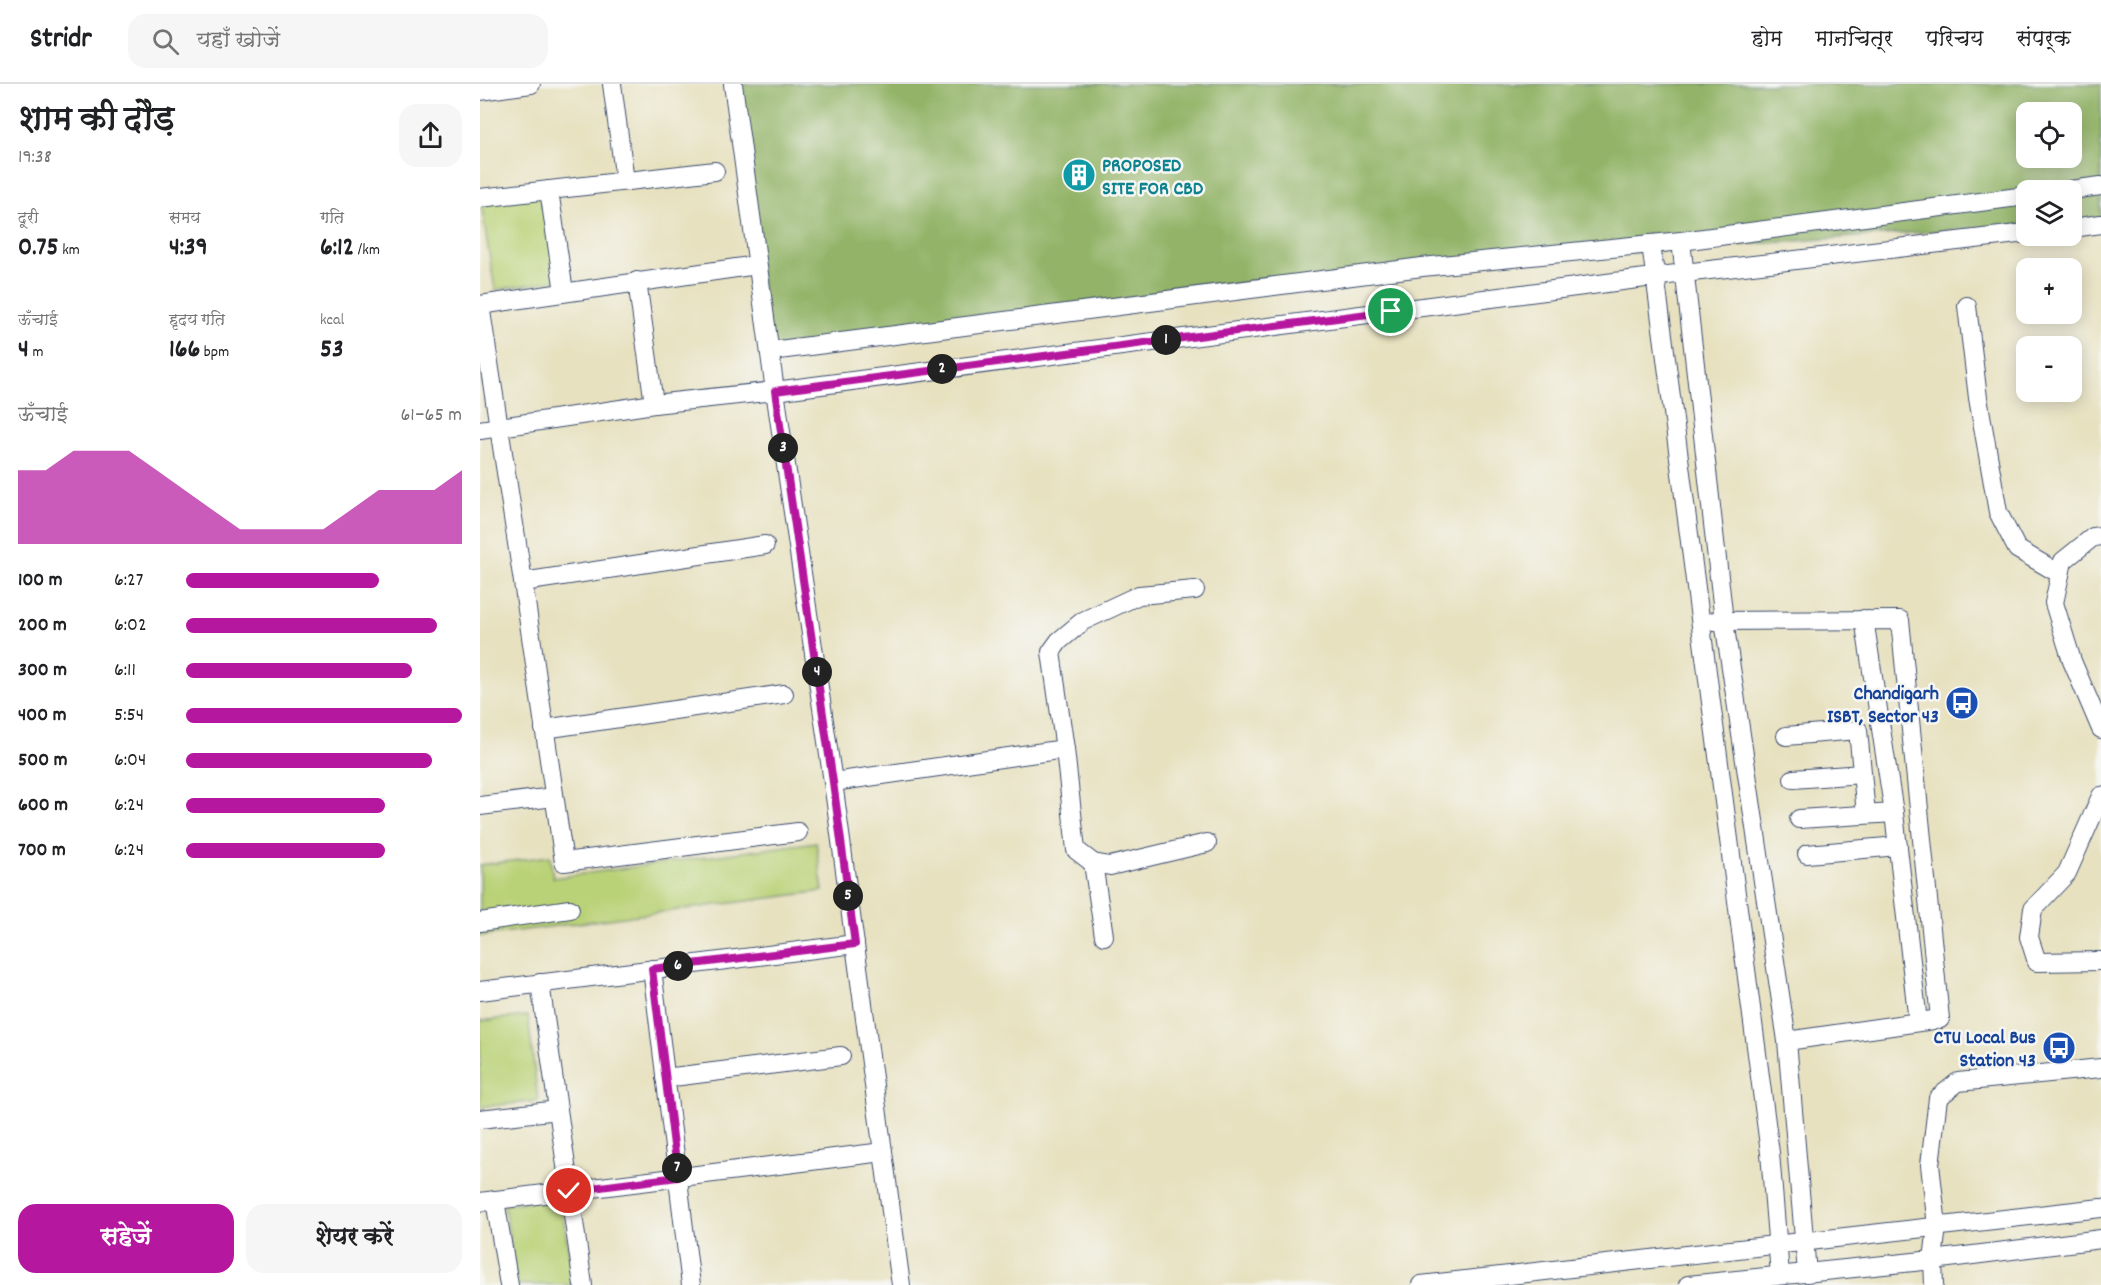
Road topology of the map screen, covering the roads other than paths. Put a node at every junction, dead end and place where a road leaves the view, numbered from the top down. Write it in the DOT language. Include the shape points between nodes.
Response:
graph roads {
  1 [pos="531,84"];
  2 [pos="612,84"];
  3 [pos="733,84"];
  4 [pos="480,91"];
  5 [pos="715,171"];
  6 [pos="625,181"];
  7 [pos="2101,186"];
  8 [pos="2082,188"];
  9 [pos="549,190"];
  10 [pos="2016,197"];
  11 [pos="480,198"];
  12 [pos="2101,224"];
  13 [pos="2082,227"];
  14 [pos="2016,234"];
  15 [pos="1681,241"];
  16 [pos="1651,244"];
  17 [pos="757,265"];
  18 [pos="1684,273"];
  19 [pos="1655,277"];
  20 [pos="637,281"];
  21 [pos="564,292"];
  22 [pos="1967,306"];
  23 [pos="771,351"];
  24 [pos="775,391"];
  25 [pos="654,404"];
  26 [pos="499,428"];
  27 [pos="480,430"];
  28 [pos="2101,536"];
  29 [pos="765,545"];
  30 [pos="2060,574"];
  31 [pos="523,582"];
  32 [pos="1195,590"];
  33 [pos="1864,619"];
  34 [pos="1699,621"];
  35 [pos="1724,621"];
  36 [pos="784,694"];
  37 [pos="544,729"];
  38 [pos="2101,729"];
  39 [pos="1786,736"];
  40 [pos="1065,750"];
  41 [pos="1862,774"];
  42 [pos="1793,779"];
  43 [pos="833,782"];
  44 [pos="2101,796"];
  45 [pos="554,797"];
  46 [pos="480,806"];
  47 [pos="1894,813"];
  48 [pos="1866,814"];
  49 [pos="1799,819"];
  50 [pos="798,832"];
  51 [pos="1207,843"];
  52 [pos="1898,846"];
  53 [pos="1807,854"];
  54 [pos="1093,863"];
  55 [pos="570,909"];
  56 [pos="480,922"];
  57 [pos="1104,936"];
  58 [pos="855,944"];
  59 [pos="2101,961"];
  60 [pos="652,969"];
  61 [pos="540,983"];
  62 [pos="480,991"];
  63 [pos="1918,1022"];
  64 [pos="1787,1041"];
  65 [pos="841,1056"];
  66 [pos="2101,1068"];
  67 [pos="665,1078"];
  68 [pos="558,1110"];
  69 [pos="480,1119"];
  70 [pos="884,1152"];
  71 [pos="678,1177"];
  72 [pos="569,1191"];
  73 [pos="487,1201"];
  74 [pos="2101,1208"];
  75 [pos="1937,1226"];
  76 [pos="2101,1239"];
  77 [pos="1804,1241"];
  78 [pos="1778,1243"];
  79 [pos="1933,1260"];
  80 [pos="1808,1273"];
  81 [pos="1775,1279"];
  82 [pos="1710,1284"];
  83 [pos="509,1285"];
  84 [pos="583,1285"];
  85 [pos="691,1285"];
  86 [pos="901,1285"];
  87 [pos="1421,1285"];
  88 [pos="1688,1285"];
  89 [pos="1934,1285"];
  1 -- 4 [label="street"];
  2 -- 6 [label="street"];
  3 -- 17 [label="street"];
  5 -- 6 [label="street"];
  6 -- 9 [label="street"];
  7 -- 8 [label="street"];
  9 -- 11 [label="street"];
  9 -- 21 [label="street"];
  10 -- 15 [label="street"];
  12 -- 13 [label="street"];
  14 -- 18 [label="street"];
  15 -- 16 [label="street"];
  15 -- 18 [label="street"];
  16 -- 19 [label="street"];
  16 -- 23 [label="street" via="1422,267"];
  17 -- 20 [label="street"];
  17 -- 23 [label="street"];
  18 -- 19 [label="street"];
  18 -- 35 [label="street"];
  19 -- 24 [label="street"];
  19 -- 34 [label="street"];
  20 -- 21 [label="street"];
  20 -- 25 [label="street"];
  21 -- 26 [label="street" via="480,305"];
  22 -- 30 [label="street" via="1998,512 2017,549"];
  23 -- 24 [label="street"];
  24 -- 25 [label="street"];
  24 -- 43 [label="street"];
  25 -- 26 [label="street"];
  26 -- 27 [label="street"];
  26 -- 31 [label="street"];
  28 -- 30 [label="street" via="2092,537 2063,561"];
  29 -- 31 [label="street"];
  30 -- 38 [label="street" via="2054,603 2072,661"];
  31 -- 37 [label="street"];
  32 -- 40 [label="street" via="1139,596 1083,621 1059,641 1051,652"];
  33 -- 35 [label="street"];
  33 -- 47 [label="street"];
  33 -- 63 [label="street" via="1900,620 1940,1019"];
  34 -- 35 [label="street"];
  34 -- 78 [label="street" via="1770,1153"];
  35 -- 64 [label="street"];
  36 -- 37 [label="street"];
  37 -- 45 [label="street"];
  39 -- 41 [label="street" via="1858,730"];
  40 -- 43 [label="street"];
  40 -- 54 [label="street" via="1076,850"];
  41 -- 42 [label="street"];
  41 -- 48 [label="street"];
  43 -- 58 [label="street"];
  44 -- 59 [label="street" via="2067,873 2033,909 2029,937 2037,962"];
  45 -- 46 [label="street"];
  45 -- 50 [label="street" via="564,862"];
  47 -- 48 [label="street"];
  47 -- 52 [label="street"];
  48 -- 49 [label="street"];
  51 -- 54 [label="street" via="1110,866"];
  52 -- 53 [label="street"];
  52 -- 63 [label="street"];
  54 -- 57 [label="street"];
  55 -- 56 [label="street"];
  58 -- 60 [label="street"];
  58 -- 70 [label="street"];
  60 -- 61 [label="street"];
  60 -- 67 [label="street"];
  61 -- 62 [label="street"];
  61 -- 68 [label="street"];
  63 -- 64 [label="street"];
  64 -- 77 [label="street"];
  65 -- 67 [label="street"];
  66 -- 75 [label="street" via="1958,1082 1938,1098 1930,1165"];
  67 -- 71 [label="street"];
  68 -- 69 [label="street"];
  68 -- 72 [label="street"];
  70 -- 71 [label="street"];
  70 -- 86 [label="street"];
  71 -- 72 [label="street"];
  71 -- 85 [label="street"];
  72 -- 73 [label="street"];
  72 -- 84 [label="street"];
  73 -- 83 [label="street"];
  74 -- 75 [label="street"];
  75 -- 77 [label="street"];
  75 -- 79 [label="street"];
  76 -- 79 [label="street"];
  77 -- 78 [label="street"];
  77 -- 80 [label="street"];
  78 -- 81 [label="street"];
  78 -- 87 [label="street"];
  79 -- 80 [label="street"];
  79 -- 89 [label="street"];
  80 -- 81 [label="street"];
  81 -- 82 [label="street"];
  82 -- 88 [label="street"];
}
